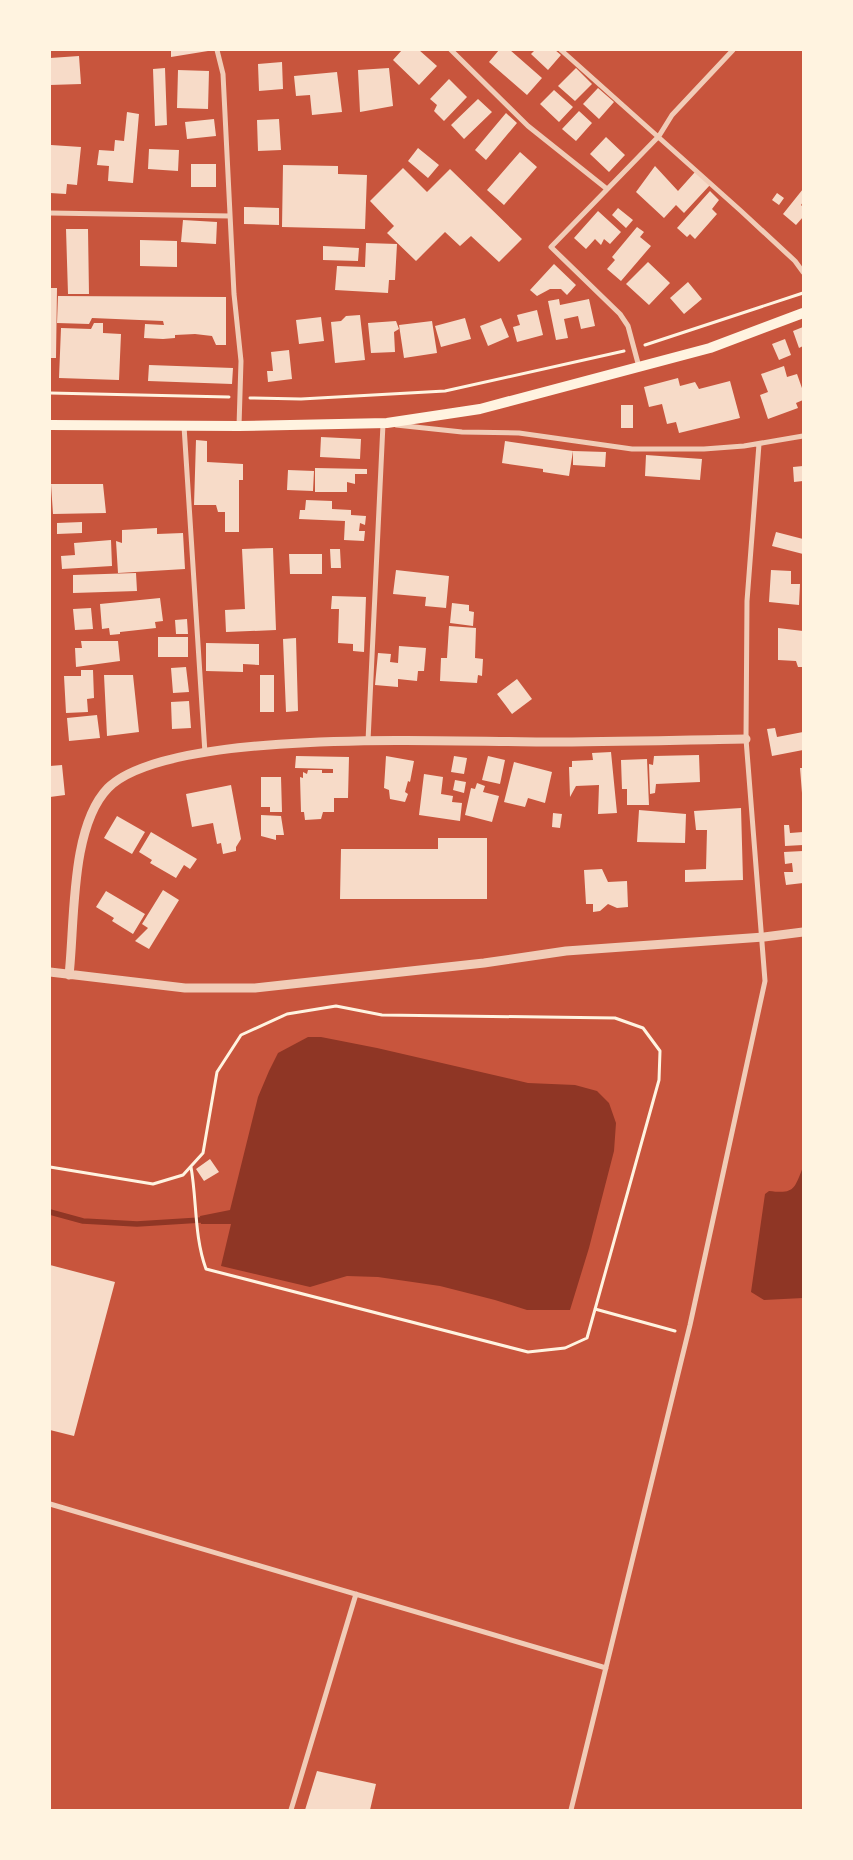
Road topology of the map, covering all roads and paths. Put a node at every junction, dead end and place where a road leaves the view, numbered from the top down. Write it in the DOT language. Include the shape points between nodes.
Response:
graph roads {
  1 [pos="217,50"];
  2 [pos="451,50"];
  3 [pos="561,50"];
  4 [pos="733,50"];
  5 [pos="659,136"];
  6 [pos="607,188"];
  7 [pos="50,213"];
  8 [pos="230,216"];
  9 [pos="803,272"];
  10 [pos="803,293"];
  11 [pos="803,313"];
  12 [pos="634,348"];
  13 [pos="639,367"];
  14 [pos="50,393"];
  15 [pos="240,398"];
  16 [pos="382,424"];
  17 [pos="50,425"];
  18 [pos="184,426"];
  19 [pos="240,426"];
  20 [pos="803,436"];
  21 [pos="759,444"];
  22 [pos="746,739"];
  23 [pos="368,741"];
  24 [pos="205,754"];
  25 [pos="803,932"];
  26 [pos="764,937"];
  27 [pos="50,972"];
  28 [pos="70,975"];
  29 [pos="50,1167"];
  30 [pos="191,1167"];
  31 [pos="595,1309"];
  32 [pos="675,1331"];
  33 [pos="50,1504"];
  34 [pos="356,1594"];
  35 [pos="606,1668"];
  36 [pos="291,1810"];
  37 [pos="571,1810"];
  1 -- 8 [label="street" via="223,74"];
  2 -- 6 [label="street" via="528,126"];
  3 -- 5 [label="street"];
  4 -- 5 [label="street" via="672,115"];
  5 -- 6 [label="street"];
  5 -- 9 [label="street" via="795,261"];
  6 -- 12 [label="street" via="551,247 620,314 628,326"];
  7 -- 8 [label="street"];
  8 -- 15 [label="street"];
  10 -- 12 [label="path"];
  11 -- 13 [label="main road" via="710,348"];
  12 -- 13 [label="street"];
  12 -- 15 [label="path" via="512,378 445,390 301,399"];
  13 -- 16 [label="main road" via="480,409"];
  14 -- 15 [label="path"];
  15 -- 19 [label="street"];
  16 -- 19 [label="main road"];
  16 -- 21 [label="street" via="462,432 519,433 632,449 704,449"];
  16 -- 23 [label="street"];
  17 -- 18 [label="main road"];
  18 -- 19 [label="main road"];
  18 -- 24 [label="street"];
  20 -- 21 [label="street"];
  21 -- 22 [label="street" via="747,601"];
  22 -- 23 [label="street"];
  22 -- 26 [label="street"];
  23 -- 24 [label="street" via="288,744"];
  24 -- 28 [label="street" via="150,765 126,774 107,789 96,806 78,862"];
  25 -- 26 [label="street"];
  26 -- 28 [label="street" via="566,951 255,988 185,988"];
  26 -- 35 [label="street" via="766,981 747,1072 690,1325"];
  27 -- 28 [label="street"];
  29 -- 30 [label="path" via="153,1184 183,1175"];
  30 -- 31 [label="path" via="198,1248 206,1268 528,1352 565,1348 587,1338"];
  30 -- 31 [label="path" via="203,1153 217,1072 241,1035 287,1014 336,1006 382,1015 616,1018 643,1028 660,1051 659,1080"];
  31 -- 32 [label="path"];
  33 -- 34 [label="street"];
  34 -- 35 [label="street"];
  34 -- 36 [label="street"];
  35 -- 37 [label="street"];
}
